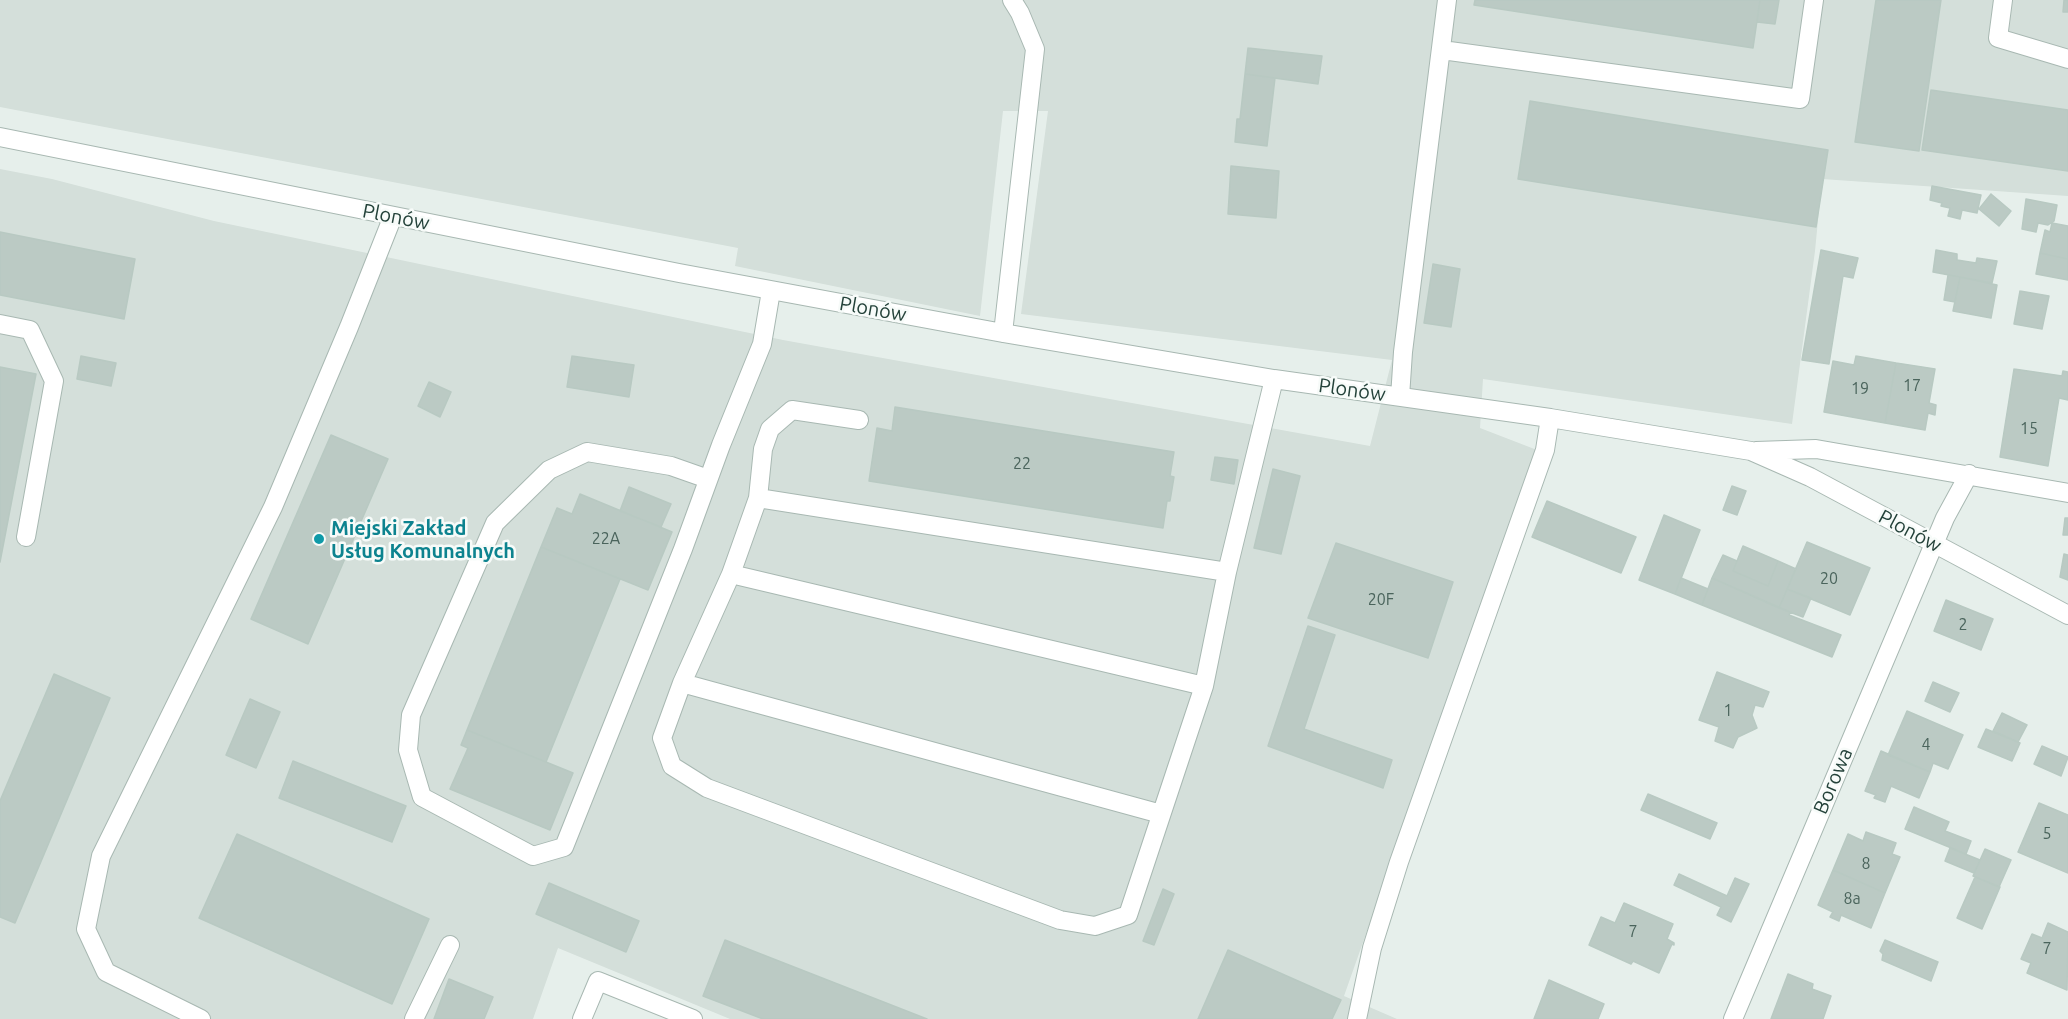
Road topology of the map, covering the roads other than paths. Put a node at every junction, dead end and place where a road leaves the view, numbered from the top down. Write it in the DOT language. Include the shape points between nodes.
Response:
graph roads {
  1 [pos="1012,0"];
  2 [pos="1447,0"];
  3 [pos="1814,0"];
  4 [pos="2003,0"];
  5 [pos="1442,50"];
  6 [pos="2068,58"];
  7 [pos="0,137"];
  8 [pos="393,216"];
  9 [pos="771,291"];
  10 [pos="0,324"];
  11 [pos="1003,333"];
  12 [pos="1274,379"];
  13 [pos="1400,397"];
  14 [pos="1550,418"];
  15 [pos="859,420"];
  16 [pos="1751,451"];
  17 [pos="1969,474"];
  18 [pos="708,479"];
  19 [pos="2068,493"];
  20 [pos="758,498"];
  21 [pos="26,537"];
  22 [pos="1935,545"];
  23 [pos="1227,572"];
  24 [pos="731,574"];
  25 [pos="2068,615"];
  26 [pos="682,682"];
  27 [pos="1204,686"];
  28 [pos="1161,814"];
  29 [pos="450,945"];
  30 [pos="201,1019"];
  31 [pos="414,1019"];
  32 [pos="582,1019"];
  33 [pos="693,1019"];
  34 [pos="1357,1019"];
  35 [pos="1732,1019"];
  1 -- 11 [label="street" via="1035,49"];
  2 -- 5 [label="street"];
  3 -- 5 [label="street" via="1800,99"];
  4 -- 6 [label="street" via="1998,38"];
  5 -- 13 [label="street"];
  7 -- 8 [label="street, Plonów"];
  8 -- 9 [label="street, Plonów"];
  8 -- 30 [label="street" via="273,507 101,856 86,929 106,972"];
  9 -- 11 [label="street, Plonów"];
  9 -- 18 [label="street" via="762,344"];
  10 -- 21 [label="street" via="30,330 54,381"];
  11 -- 12 [label="street, Plonów"];
  12 -- 13 [label="street, Plonów"];
  12 -- 23 [label="street"];
  13 -- 14 [label="street, Plonów"];
  14 -- 16 [label="street, Plonów"];
  14 -- 34 [label="street" via="1545,450 1399,862 1372,948"];
  15 -- 20 [label="street" via="792,410 770,429 763,449"];
  16 -- 17 [label="street, Plonów" via="1816,449"];
  16 -- 22 [label="street, Plonów" via="1810,477"];
  17 -- 19 [label="street, Plonów"];
  17 -- 22 [label="street, Borowa"];
  18 -- 18 [label="street" via="564,846 533,856 422,797 408,750 411,715 495,523 549,470 587,452 671,466"];
  20 -- 23 [label="street"];
  20 -- 24 [label="street"];
  22 -- 25 [label="street, Plonów"];
  22 -- 35 [label="street, Borowa"];
  23 -- 27 [label="street"];
  24 -- 26 [label="street"];
  24 -- 27 [label="street"];
  26 -- 28 [label="street"];
  26 -- 28 [label="street" via="662,738 672,766 707,788 1060,920 1095,926 1128,915"];
  27 -- 28 [label="street"];
  29 -- 31 [label="street"];
  32 -- 33 [label="street" via="598,981"];
}
